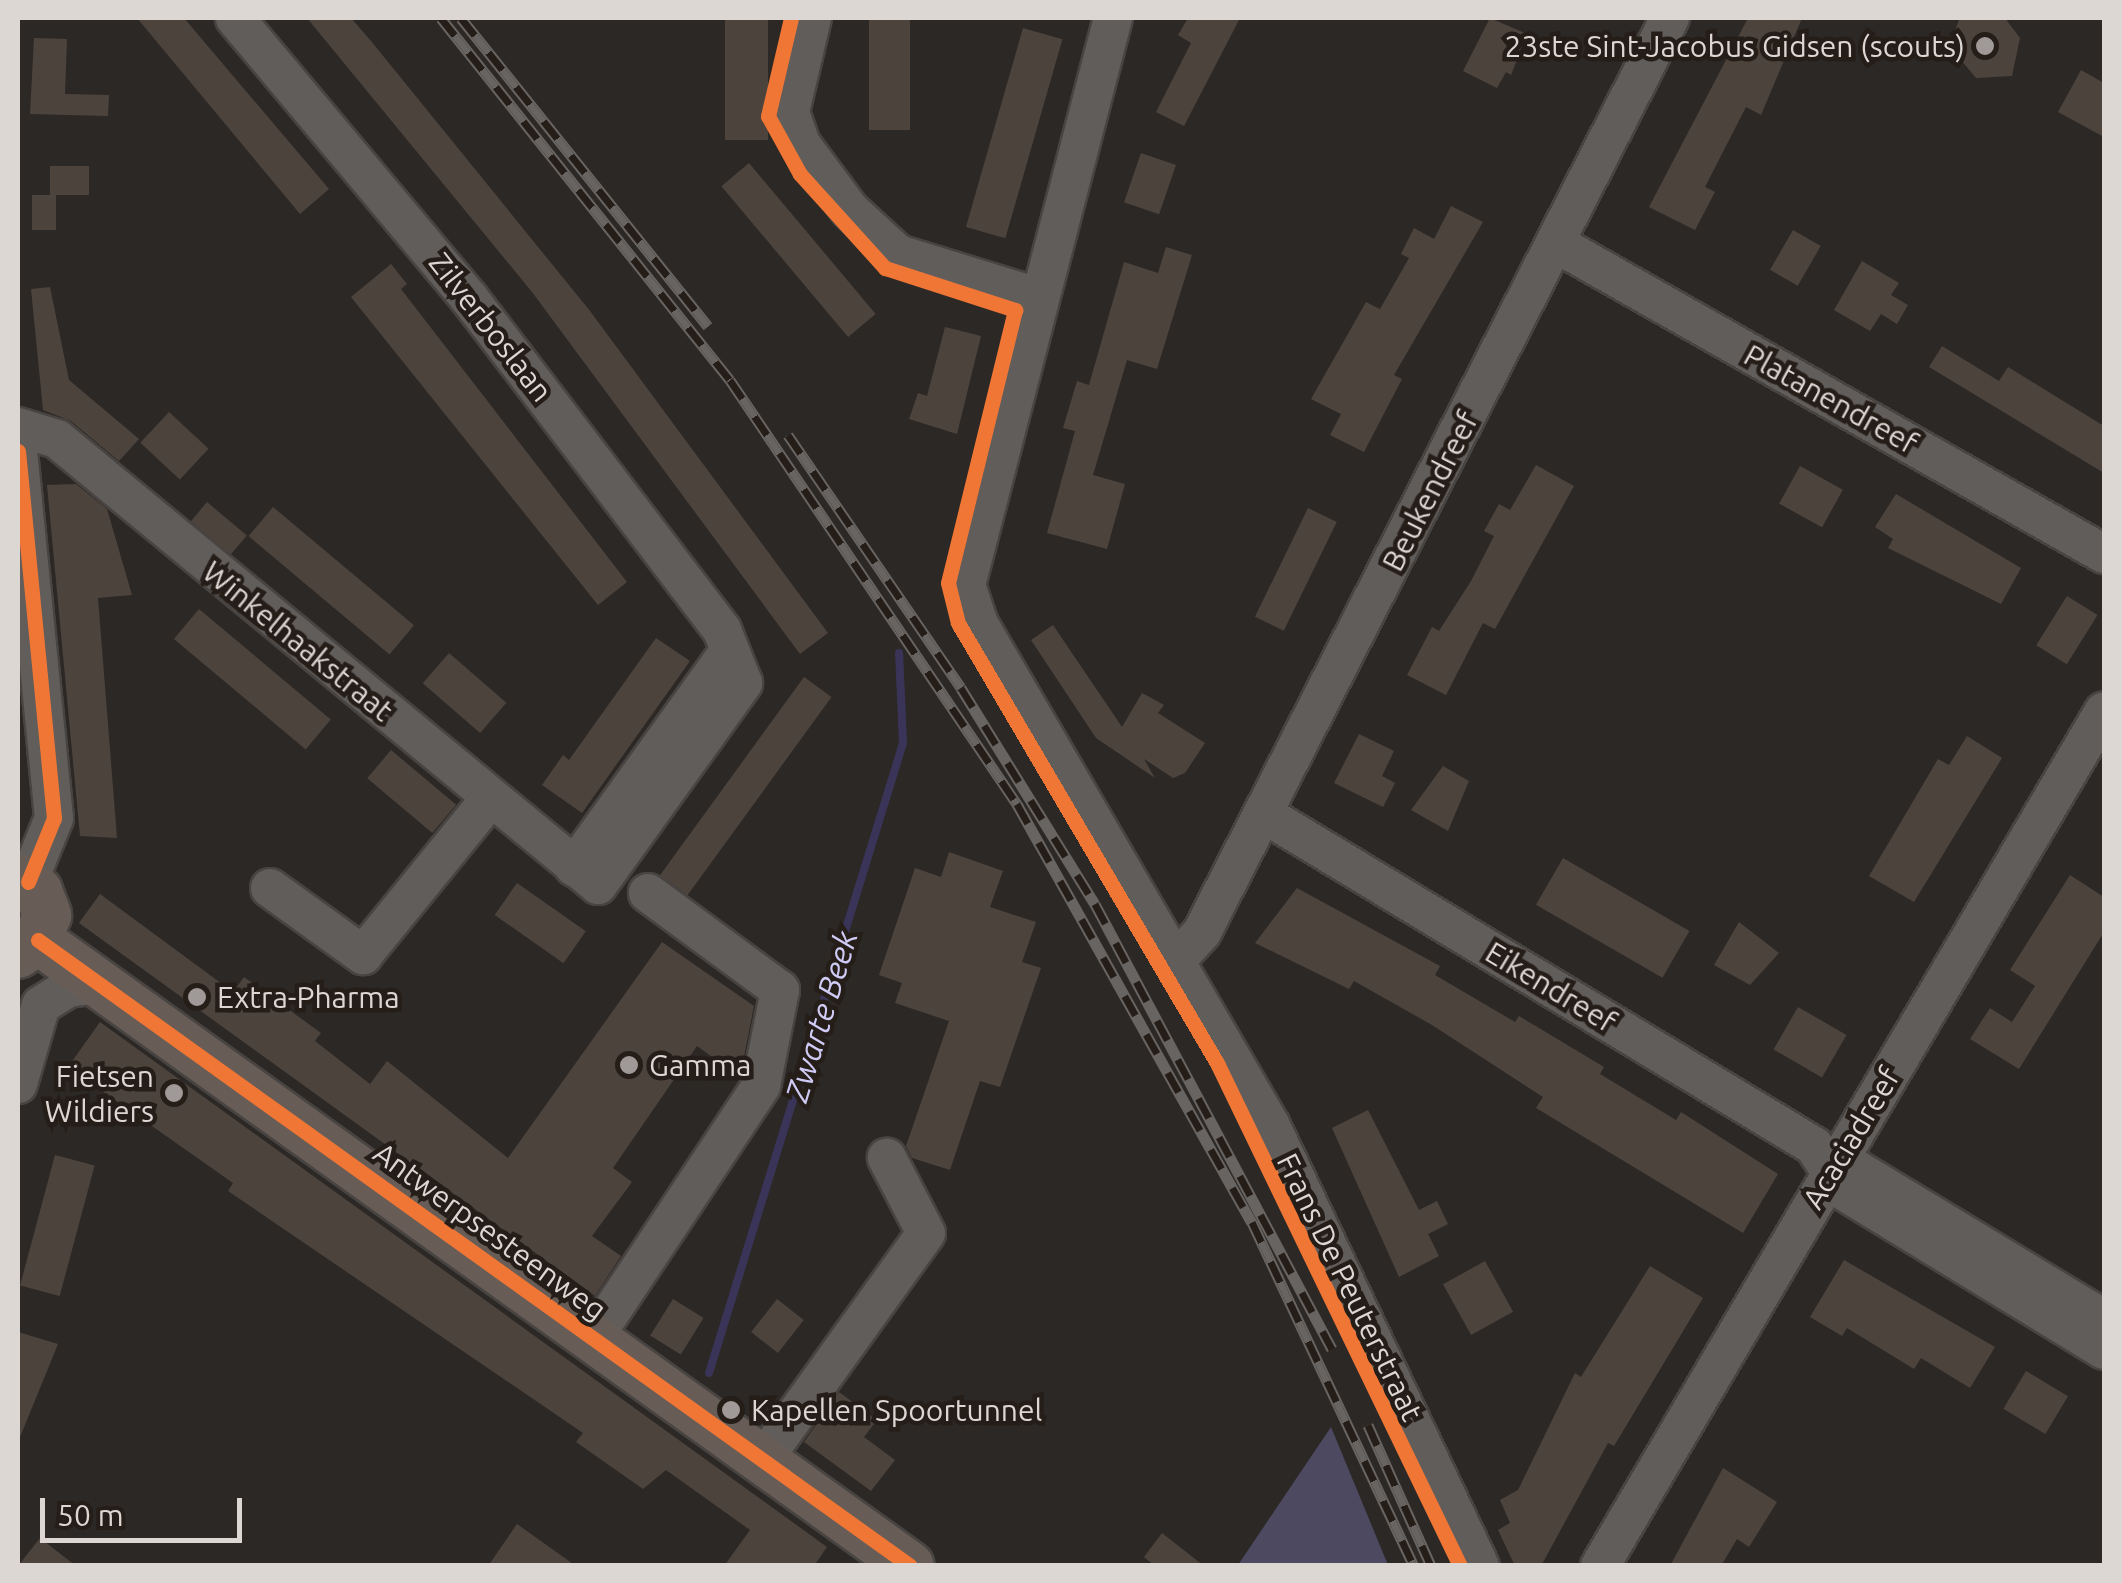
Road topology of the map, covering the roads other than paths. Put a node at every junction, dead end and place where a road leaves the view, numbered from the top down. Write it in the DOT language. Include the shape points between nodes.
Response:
graph roads {
  1 [pos="235,18"];
  2 [pos="812,18"];
  3 [pos="1113,18"];
  4 [pos="1670,18"];
  5 [pos="1556,244"];
  6 [pos="1037,297"];
  7 [pos="18,427"];
  8 [pos="18,450"];
  9 [pos="2104,554"];
  10 [pos="2104,711"];
  11 [pos="489,800"];
  12 [pos="1264,814"];
  13 [pos="574,867"];
  14 [pos="23,880"];
  15 [pos="270,888"];
  16 [pos="648,894"];
  17 [pos="24,951"];
  18 [pos="1179,957"];
  19 [pos="99,984"];
  20 [pos="32,1022"];
  21 [pos="18,1084"];
  22 [pos="887,1158"];
  23 [pos="1833,1167"];
  24 [pos="2104,1319"];
  25 [pos="594,1339"];
  26 [pos="2104,1350"];
  27 [pos="763,1460"];
  28 [pos="910,1566"];
  29 [pos="1480,1566"];
  30 [pos="1600,1566"];
  1 -- 13 [label="street, Zilverboslaan" via="441,262 722,630 728,651"];
  2 -- 6 [label="street" via="790,112 801,144 850,210 898,254"];
  3 -- 6 [label="street, Frans De Peuterstraat"];
  4 -- 5 [label="street, Beukendreef"];
  5 -- 9 [label="street, Platanendreef"];
  5 -- 12 [label="street, Beukendreef"];
  6 -- 18 [label="street, Frans De Peuterstraat" via="966,584 979,624"];
  7 -- 11 [label="street, Winkelhaakstraat" via="57,438"];
  8 -- 14 [label="street" via="54,818"];
  10 -- 23 [label="street, Acaciadreef"];
  11 -- 13 [label="street, Winkelhaakstraat"];
  11 -- 15 [label="street" via="363,955"];
  12 -- 18 [label="street, Beukendreef" via="1202,932"];
  12 -- 23 [label="street, Eikendreef" via="1814,1146"];
  14 -- 17 [label="main road" via="44,902"];
  16 -- 25 [label="street" via="780,990 761,1086"];
  17 -- 19 [label="main road, Antwerpsesteenweg"];
  17 -- 20 [label="street"];
  18 -- 29 [label="street, Frans De Peuterstraat" via="1344,1272"];
  19 -- 20 [label="street" via="60,992"];
  19 -- 25 [label="main road, Antwerpsesteenweg"];
  20 -- 21 [label="street"];
  22 -- 27 [label="street" via="926,1233"];
  23 -- 24 [label="street, Eikendreef" via="1852,1166"];
  23 -- 26 [label="street, Eikendreef" via="1842,1190"];
  23 -- 30 [label="street, Acaciadreef"];
  25 -- 27 [label="main road, Antwerpsesteenweg"];
  27 -- 28 [label="main road, Antwerpsesteenweg"];
}
